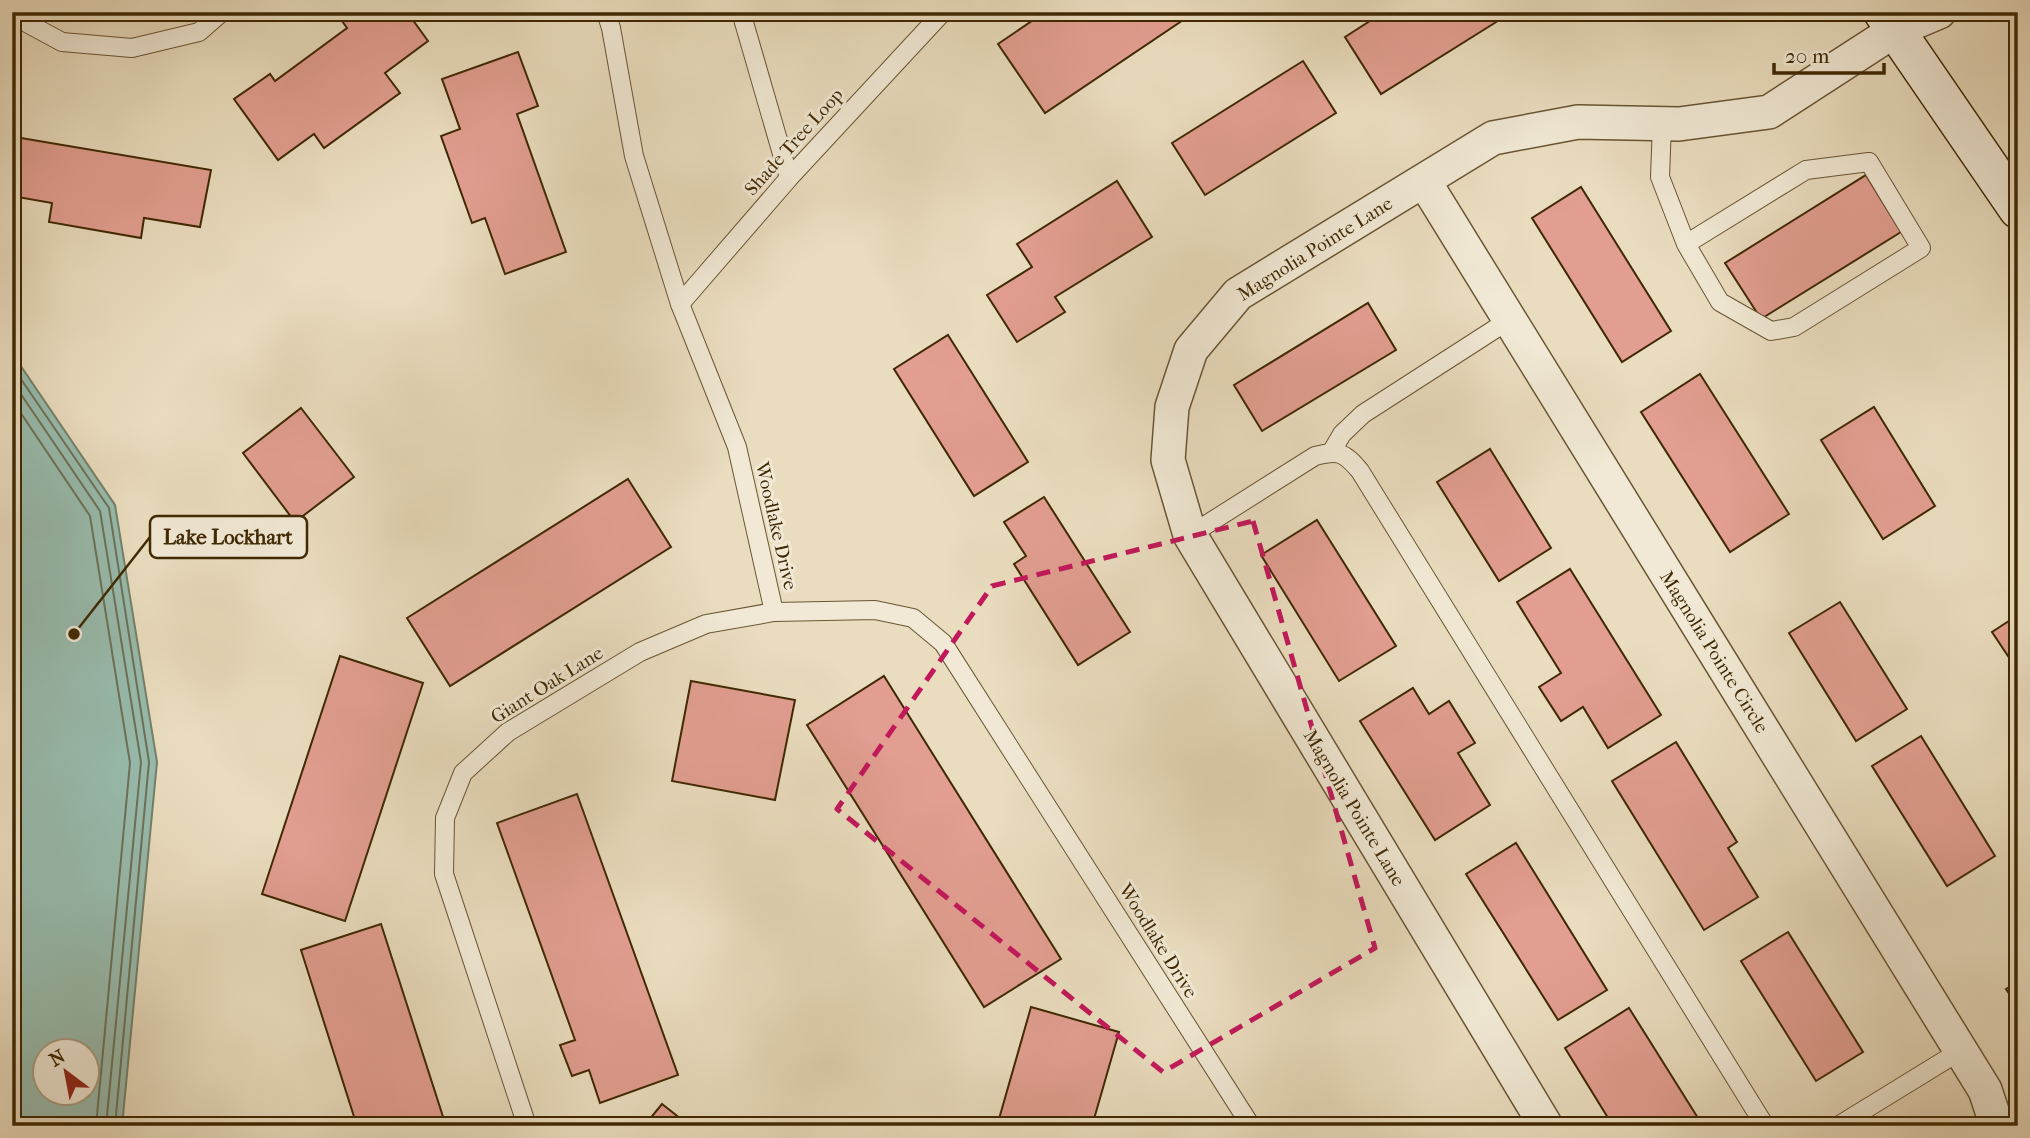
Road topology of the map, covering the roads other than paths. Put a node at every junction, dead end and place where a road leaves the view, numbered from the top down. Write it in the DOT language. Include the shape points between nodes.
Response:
graph roads {
  1 [pos="222,12"];
  2 [pos="606,12"];
  3 [pos="741,12"];
  4 [pos="943,12"];
  5 [pos="1939,12"];
  6 [pos="12,15"];
  7 [pos="1896,19"];
  8 [pos="1662,124"];
  9 [pos="789,178"];
  10 [pos="1424,181"];
  11 [pos="2018,209"];
  12 [pos="1686,244"];
  13 [pos="680,304"];
  14 [pos="1509,320"];
  15 [pos="1332,451"];
  16 [pos="1190,535"];
  17 [pos="774,612"];
  18 [pos="1960,1051"];
  19 [pos="1243,1123"];
  20 [pos="527,1126"];
  21 [pos="1546,1126"];
  22 [pos="1765,1126"];
  23 [pos="1838,1126"];
  24 [pos="1997,1126"];
  1 -- 6 [label="lane" via="199,32 132,48 62,42"];
  2 -- 13 [label="lane, Woodlake Drive" via="634,156"];
  3 -- 9 [label="lane"];
  4 -- 9 [label="lane, Shade Tree Loop"];
  5 -- 7 [label="street, Magnolia Pointe Lane"];
  7 -- 8 [label="street, Magnolia Pointe Lane" via="1769,113"];
  7 -- 11 [label="street"];
  8 -- 10 [label="street, Magnolia Pointe Lane" via="1578,122 1493,138"];
  8 -- 12 [label="lane" via="1660,177"];
  9 -- 13 [label="lane, Shade Tree Loop"];
  10 -- 14 [label="street, Magnolia Pointe Circle"];
  10 -- 16 [label="street, Magnolia Pointe Lane" via="1238,294 1191,350 1172,407 1168,460"];
  12 -- 12 [label="lane" via="1720,302 1771,331 1794,327 1921,248 1869,162 1806,170"];
  13 -- 17 [label="lane, Woodlake Drive" via="737,447"];
  14 -- 15 [label="lane" via="1363,414"];
  14 -- 18 [label="street, Magnolia Pointe Circle"];
  15 -- 16 [label="lane" via="1315,456"];
  15 -- 22 [label="lane" via="1347,455 1360,471"];
  16 -- 21 [label="street, Magnolia Pointe Lane"];
  17 -- 19 [label="lane, Woodlake Drive" via="888,613 914,618 943,643"];
  17 -- 20 [label="lane, Giant Oak Lane" via="706,624 639,652 508,732 463,772 445,818 443,874"];
  18 -- 23 [label="lane"];
  18 -- 24 [label="street, Magnolia Pointe Circle" via="1985,1090"];
}
